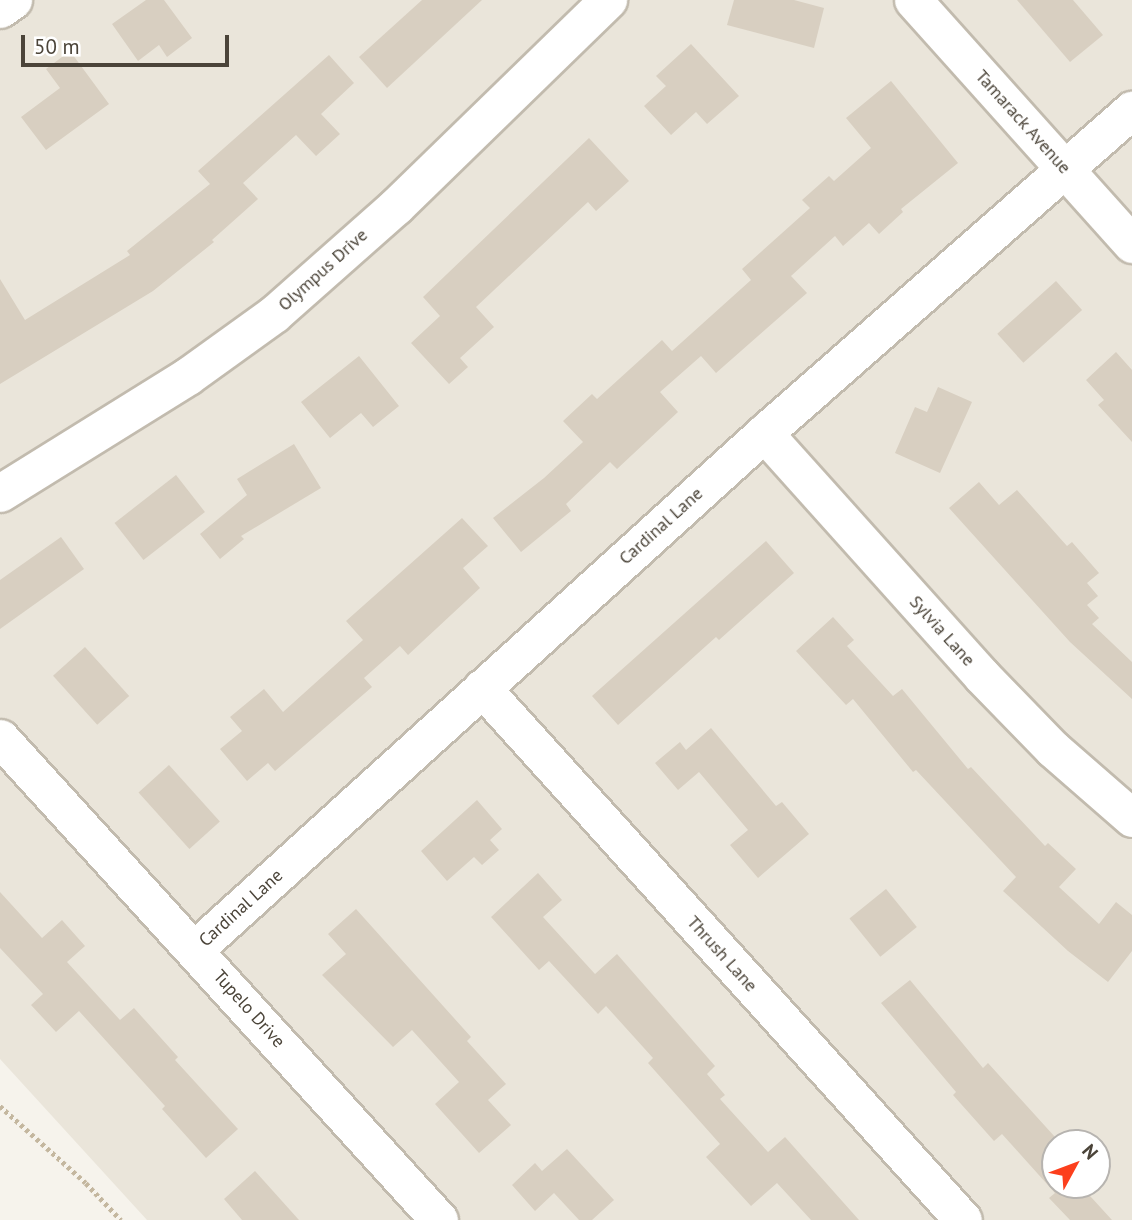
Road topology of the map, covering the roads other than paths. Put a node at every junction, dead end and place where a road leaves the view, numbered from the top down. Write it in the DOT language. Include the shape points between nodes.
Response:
graph roads {
  1 [pos="13,0"];
  2 [pos="608,0"];
  3 [pos="913,0"];
  4 [pos="0,9"];
  5 [pos="1132,110"];
  6 [pos="1066,170"];
  7 [pos="1132,244"];
  8 [pos="764,433"];
  9 [pos="0,493"];
  10 [pos="482,688"];
  11 [pos="0,738"];
  12 [pos="1132,818"];
  13 [pos="195,949"];
  14 [pos="439,1220"];
  15 [pos="963,1220"];
  1 -- 4 [label="street"];
  2 -- 9 [label="street, Olympus Drive" via="396,206 274,314 188,376"];
  3 -- 6 [label="street, Tamarack Avenue"];
  5 -- 6 [label="street, Cardinal Lane"];
  6 -- 7 [label="street, Tamarack Avenue"];
  6 -- 8 [label="street, Cardinal Lane"];
  8 -- 10 [label="street, Cardinal Lane"];
  8 -- 12 [label="street, Sylvia Lane" via="1008,703 1053,750"];
  10 -- 13 [label="street, Cardinal Lane"];
  10 -- 15 [label="street, Thrush Lane"];
  11 -- 13 [label="street, Tupelo Drive"];
  13 -- 14 [label="street, Tupelo Drive"];
}
